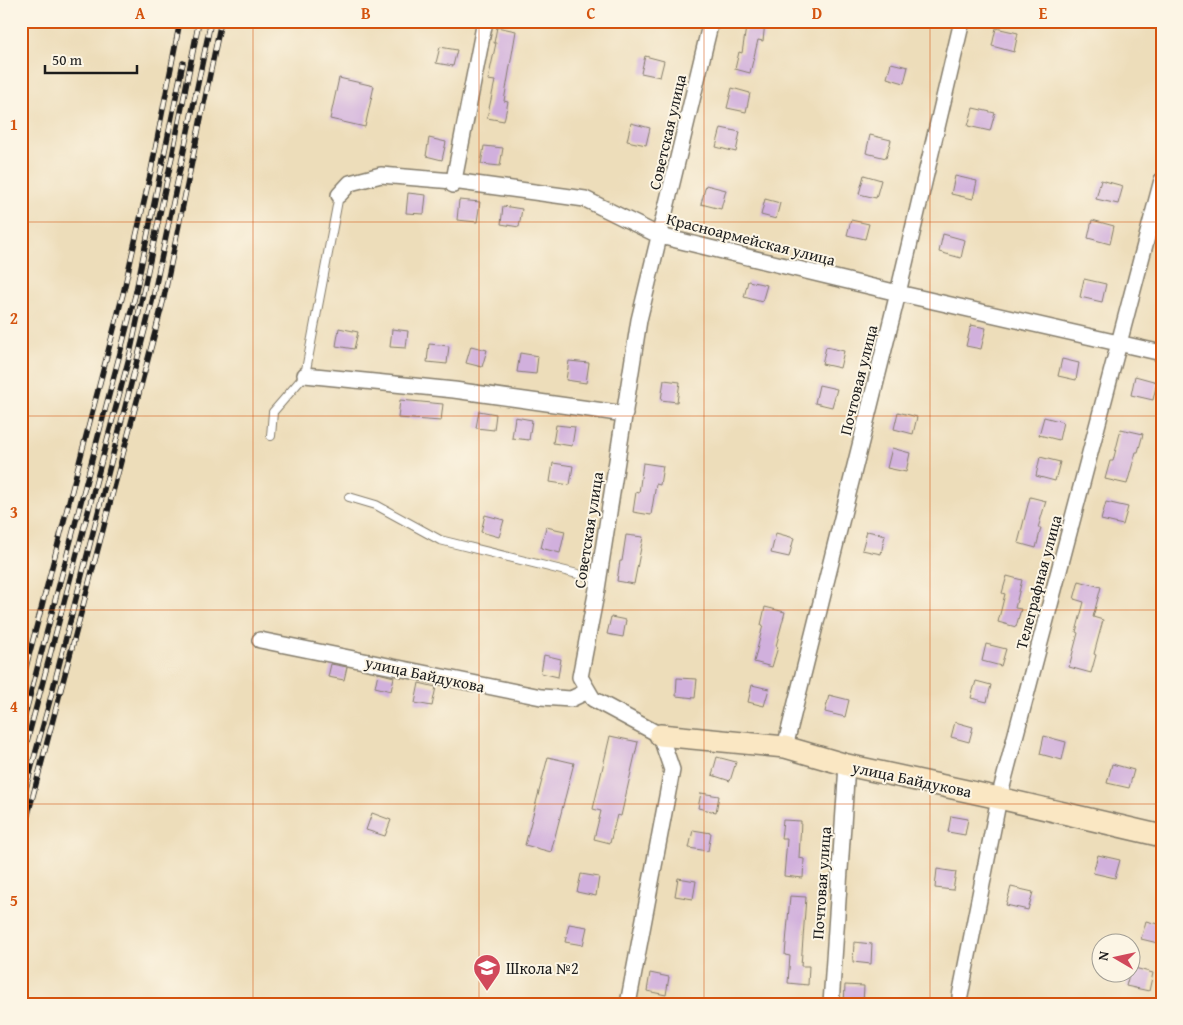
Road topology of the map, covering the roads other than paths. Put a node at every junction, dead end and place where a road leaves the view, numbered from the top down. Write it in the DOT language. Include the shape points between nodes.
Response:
graph roads {
  1 [pos="485,21"];
  2 [pos="711,21"];
  3 [pos="962,21"];
  4 [pos="1162,180"];
  5 [pos="453,183"];
  6 [pos="339,195"];
  7 [pos="660,236"];
  8 [pos="898,294"];
  9 [pos="1119,344"];
  10 [pos="1162,353"];
  11 [pos="305,375"];
  12 [pos="624,414"];
  13 [pos="271,436"];
  14 [pos="349,497"];
  15 [pos="598,579"];
  16 [pos="260,640"];
  17 [pos="588,691"];
  18 [pos="660,735"];
  19 [pos="785,747"];
  20 [pos="846,765"];
  21 [pos="1000,798"];
  22 [pos="1162,836"];
  23 [pos="960,996"];
  24 [pos="628,1004"];
  25 [pos="830,1004"];
  1 -- 5 [label="street"];
  2 -- 7 [label="street, Советская улица"];
  3 -- 8 [label="street, Почтовая улица"];
  4 -- 9 [label="street, Телеграфная улица"];
  5 -- 6 [label="street, Красноармейская улица" via="381,175 350,183"];
  5 -- 7 [label="street, Красноармейская улица" via="585,199"];
  6 -- 11 [label="lane"];
  7 -- 8 [label="street, Красноармейская улица"];
  7 -- 12 [label="street, Советская улица" via="640,320"];
  8 -- 9 [label="street, Красноармейская улица"];
  8 -- 19 [label="street, Почтовая улица"];
  9 -- 10 [label="street, Красноармейская улица"];
  9 -- 21 [label="street, Телеграфная улица"];
  11 -- 12 [label="street" via="454,390"];
  11 -- 13 [label="lane" via="273,412"];
  12 -- 15 [label="street, Советская улица"];
  14 -- 15 [label="lane" via="376,505 440,540"];
  15 -- 17 [label="street, Советская улица" via="580,677"];
  16 -- 17 [label="street, улица Байдукова" via="541,697 571,699"];
  17 -- 18 [label="street" via="593,699"];
  18 -- 19 [label="street, улица Байдукова"];
  18 -- 24 [label="street" via="672,770"];
  19 -- 20 [label="street, улица Байдукова"];
  20 -- 21 [label="street, улица Байдукова"];
  20 -- 25 [label="street, Почтовая улица"];
  21 -- 22 [label="street, улица Байдукова"];
  21 -- 23 [label="street, Телеграфная улица"];
}
